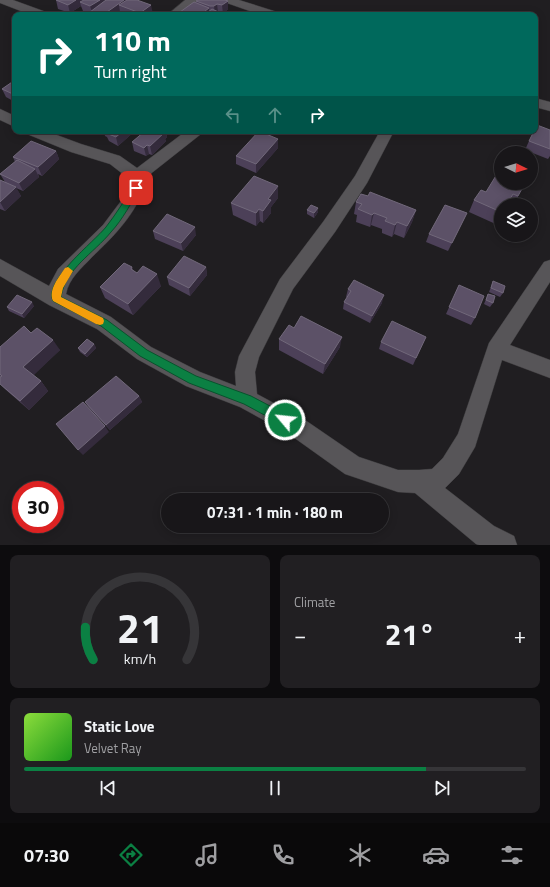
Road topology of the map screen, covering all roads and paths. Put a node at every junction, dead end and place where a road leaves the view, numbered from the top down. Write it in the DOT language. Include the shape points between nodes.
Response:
graph roads {
  1 [pos="2,0"];
  2 [pos="192,0"];
  3 [pos="228,0"];
  4 [pos="34,12"];
  5 [pos="178,12"];
  6 [pos="264,12"];
  7 [pos="538,103"];
  8 [pos="550,107"];
  9 [pos="0,114"];
  10 [pos="12,120"];
  11 [pos="192,134"];
  12 [pos="385,134"];
  13 [pos="51,135"];
  14 [pos="136,177"];
  15 [pos="0,266"];
  16 [pos="550,267"];
  17 [pos="64,274"];
  18 [pos="32,286"];
  19 [pos="56,299"];
  20 [pos="496,349"];
  21 [pos="550,370"];
  22 [pos="247,400"];
  23 [pos="419,482"];
  24 [pos="505,545"];
  1 -- 4 [label="street"];
  2 -- 5 [label="street"];
  3 -- 6 [label="street"];
  7 -- 8 [label="street"];
  9 -- 10 [label="street"];
  11 -- 14 [label="street"];
  12 -- 22 [label="street" via="361,179 329,228 286,284 262,330 249,356 245,372"];
  13 -- 14 [label="street" via="115,160"];
  14 -- 17 [label="street" via="136,188 109,230"];
  15 -- 18 [label="street"];
  16 -- 20 [label="street"];
  17 -- 18 [label="street"];
  17 -- 19 [label="street"];
  18 -- 19 [label="street"];
  19 -- 22 [label="street" via="104,323 144,353 193,380"];
  20 -- 21 [label="street"];
  20 -- 23 [label="street" via="467,439 451,466 437,480"];
  22 -- 23 [label="street" via="297,427 353,466 398,481"];
  23 -- 24 [label="street" via="485,535"];
}
